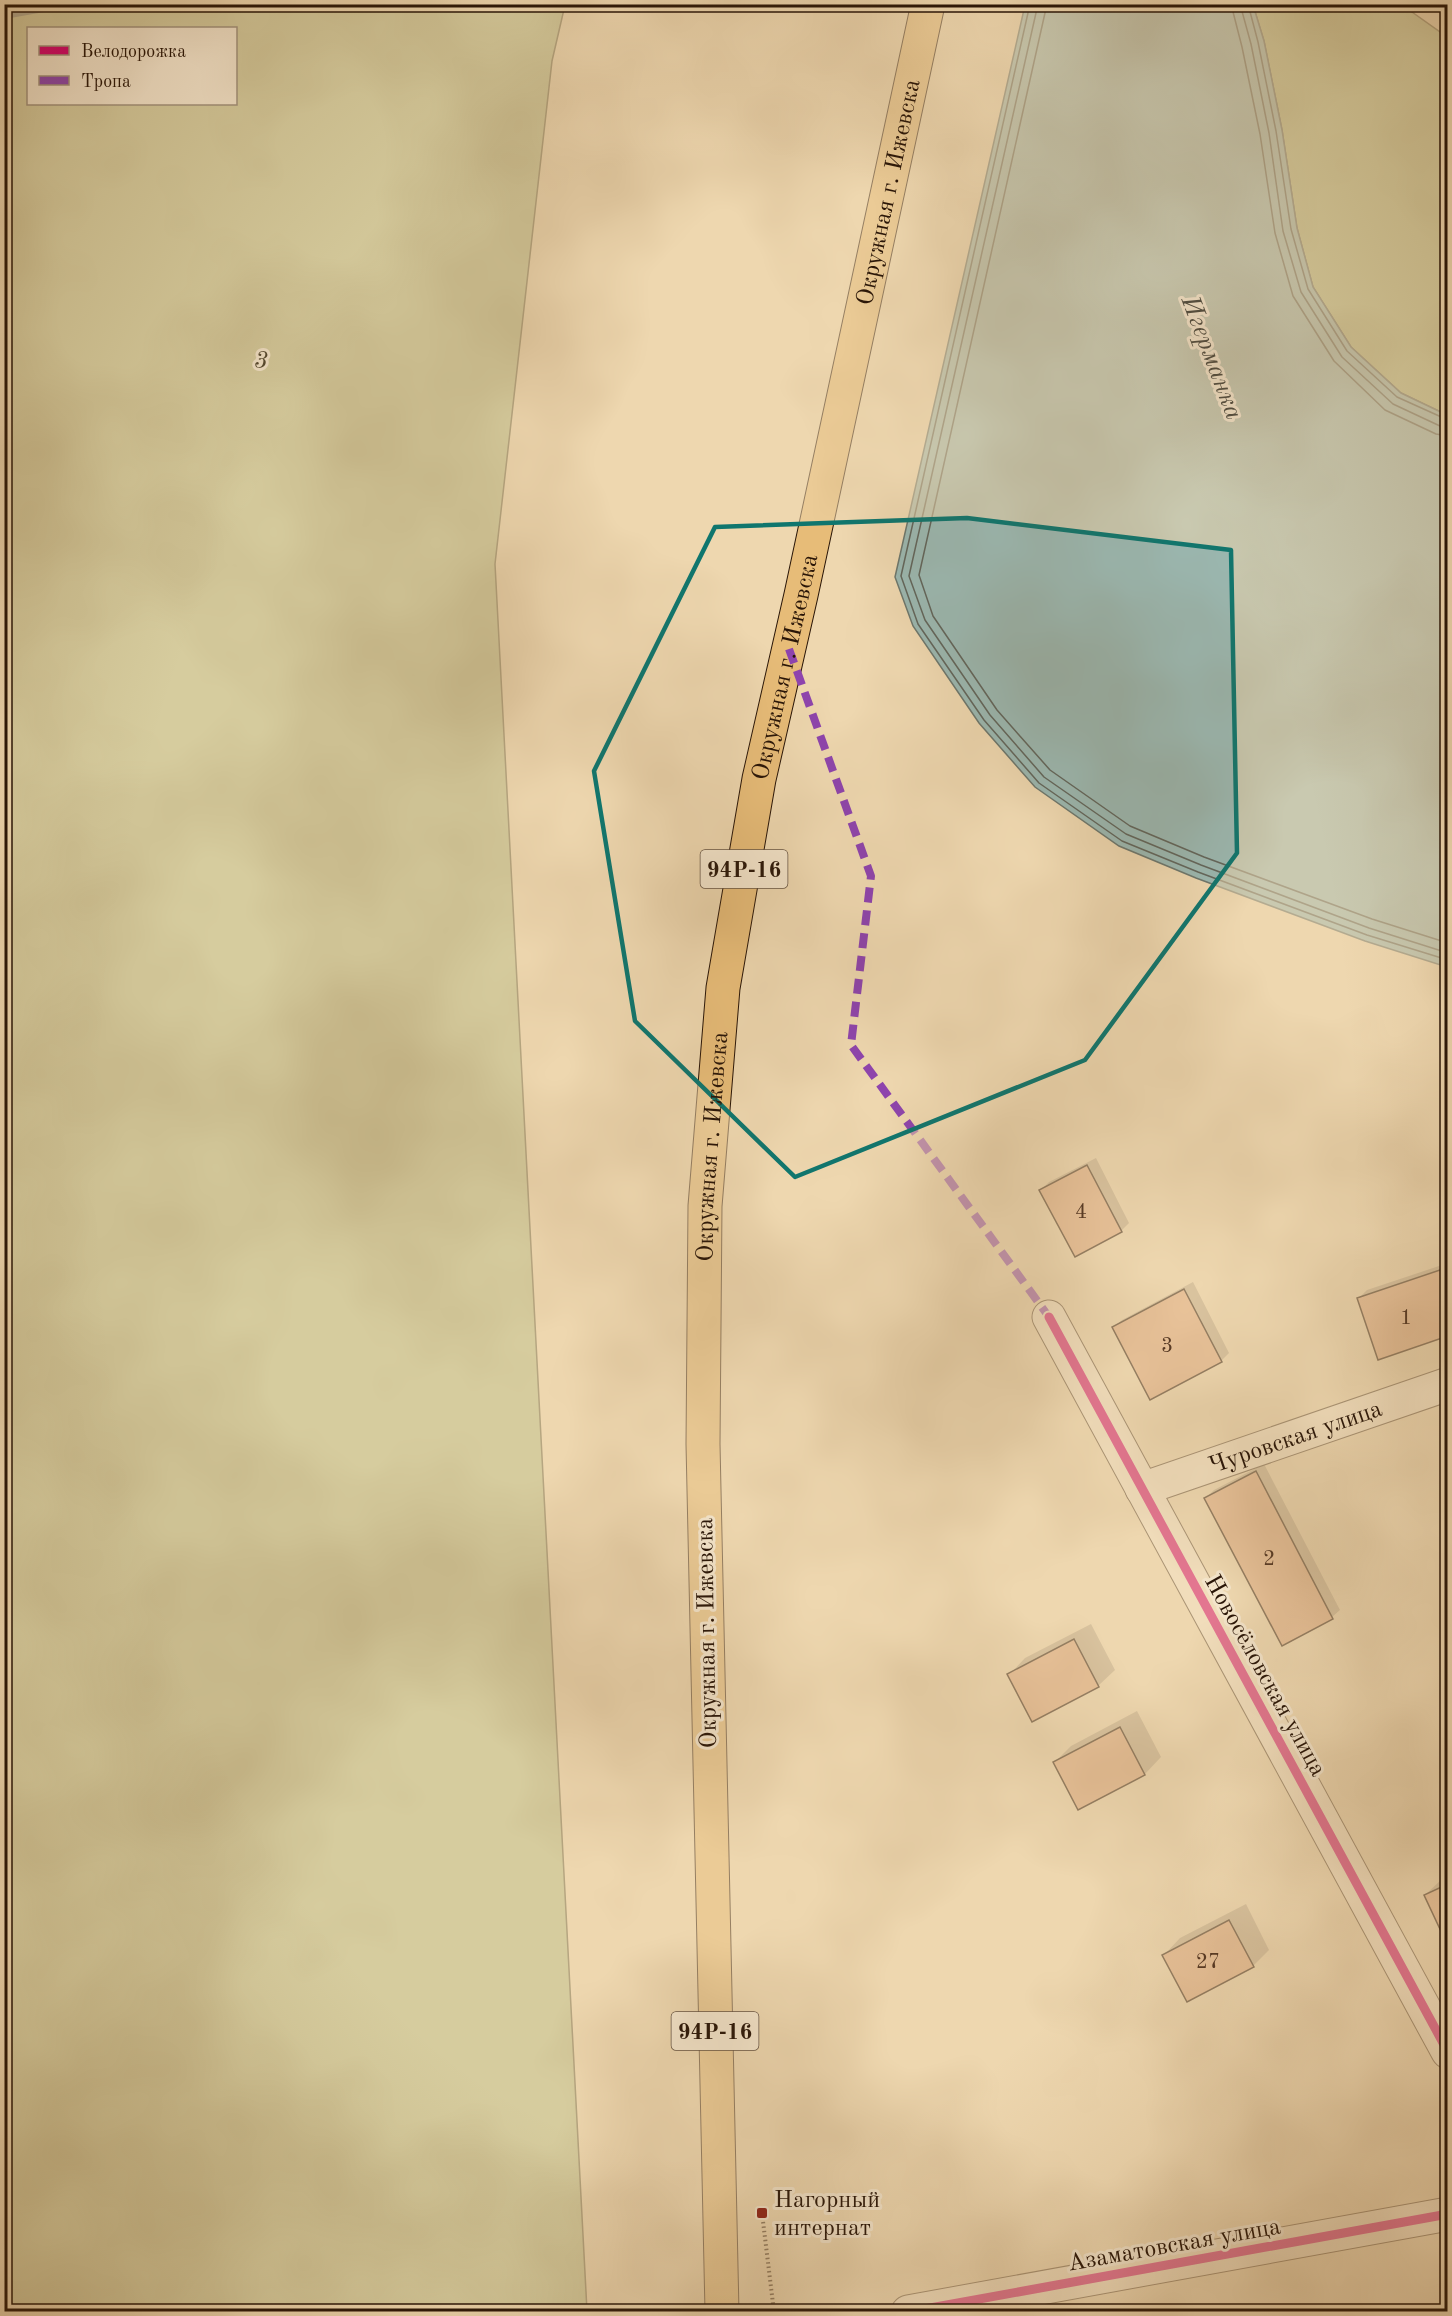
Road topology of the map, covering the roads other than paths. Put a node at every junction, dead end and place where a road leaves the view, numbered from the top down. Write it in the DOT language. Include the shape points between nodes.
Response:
graph roads {
  1 [pos="928,4"];
  2 [pos="1048,1317"];
  3 [pos="1448,1384"];
  4 [pos="1142,1489"];
  5 [pos="1437,2008"];
  6 [pos="1448,2052"];
  7 [pos="1448,2214"];
  8 [pos="722,2312"];
  9 [pos="908,2312"];
  1 -- 8 [label="main road, Окружная г. Ижевска / 94Р-16" via="759,779 723,988 705,1206 703,1444"];
  2 -- 4 [label="street, Новосёловская улица"];
  3 -- 4 [label="street, Чуровская улица"];
  4 -- 5 [label="street, Новосёловская улица"];
  5 -- 6 [label="street, Новосёловская улица"];
  7 -- 9 [label="street, Азаматовская улица"];
}
